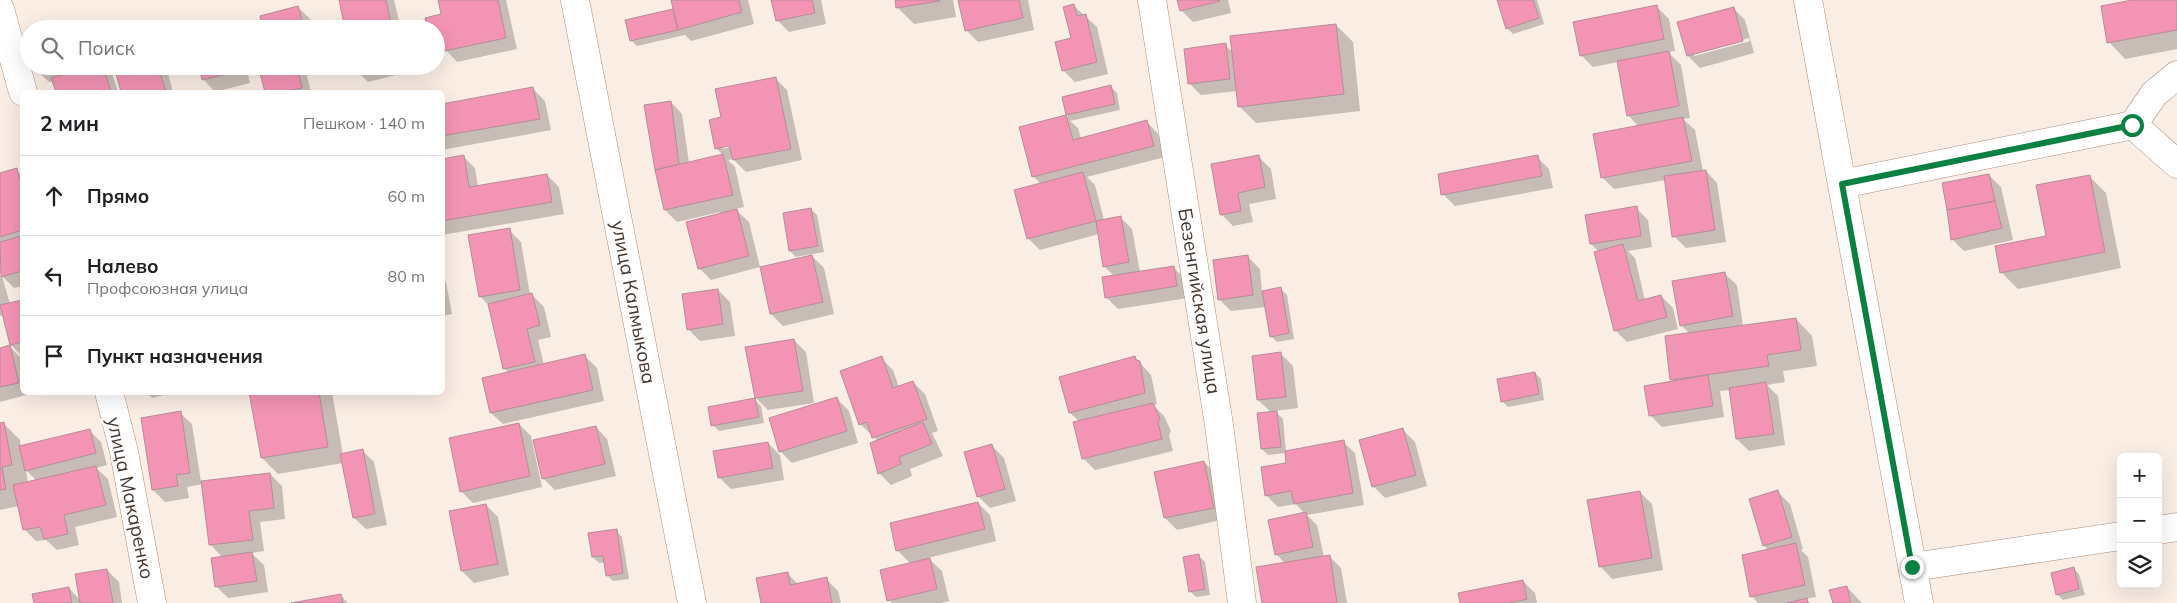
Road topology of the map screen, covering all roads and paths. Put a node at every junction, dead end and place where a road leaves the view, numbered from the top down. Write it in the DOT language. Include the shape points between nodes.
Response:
graph roads {
  1 [pos="575,0"];
  2 [pos="1152,0"];
  3 [pos="1808,0"];
  4 [pos="0,9"];
  5 [pos="2177,75"];
  6 [pos="22,90"];
  7 [pos="2132,125"];
  8 [pos="2177,164"];
  9 [pos="1842,184"];
  10 [pos="110,395"];
  11 [pos="2177,527"];
  12 [pos="2162,529"];
  13 [pos="2117,537"];
  14 [pos="1912,567"];
  15 [pos="152,603"];
  16 [pos="692,603"];
  17 [pos="1242,603"];
  18 [pos="1919,603"];
  1 -- 16 [label="street, улица Калмыкова"];
  2 -- 17 [label="street, Безенгийская улица" via="1220,425"];
  3 -- 9 [label="street"];
  4 -- 6 [label="street"];
  5 -- 7 [label="street" via="2154,94"];
  7 -- 8 [label="street"];
  7 -- 9 [label="street"];
  9 -- 14 [label="street"];
  10 -- 15 [label="street, улица Макаренко" via="124,452"];
  11 -- 12 [label="street"];
  13 -- 14 [label="street"];
  14 -- 18 [label="street"];
}
